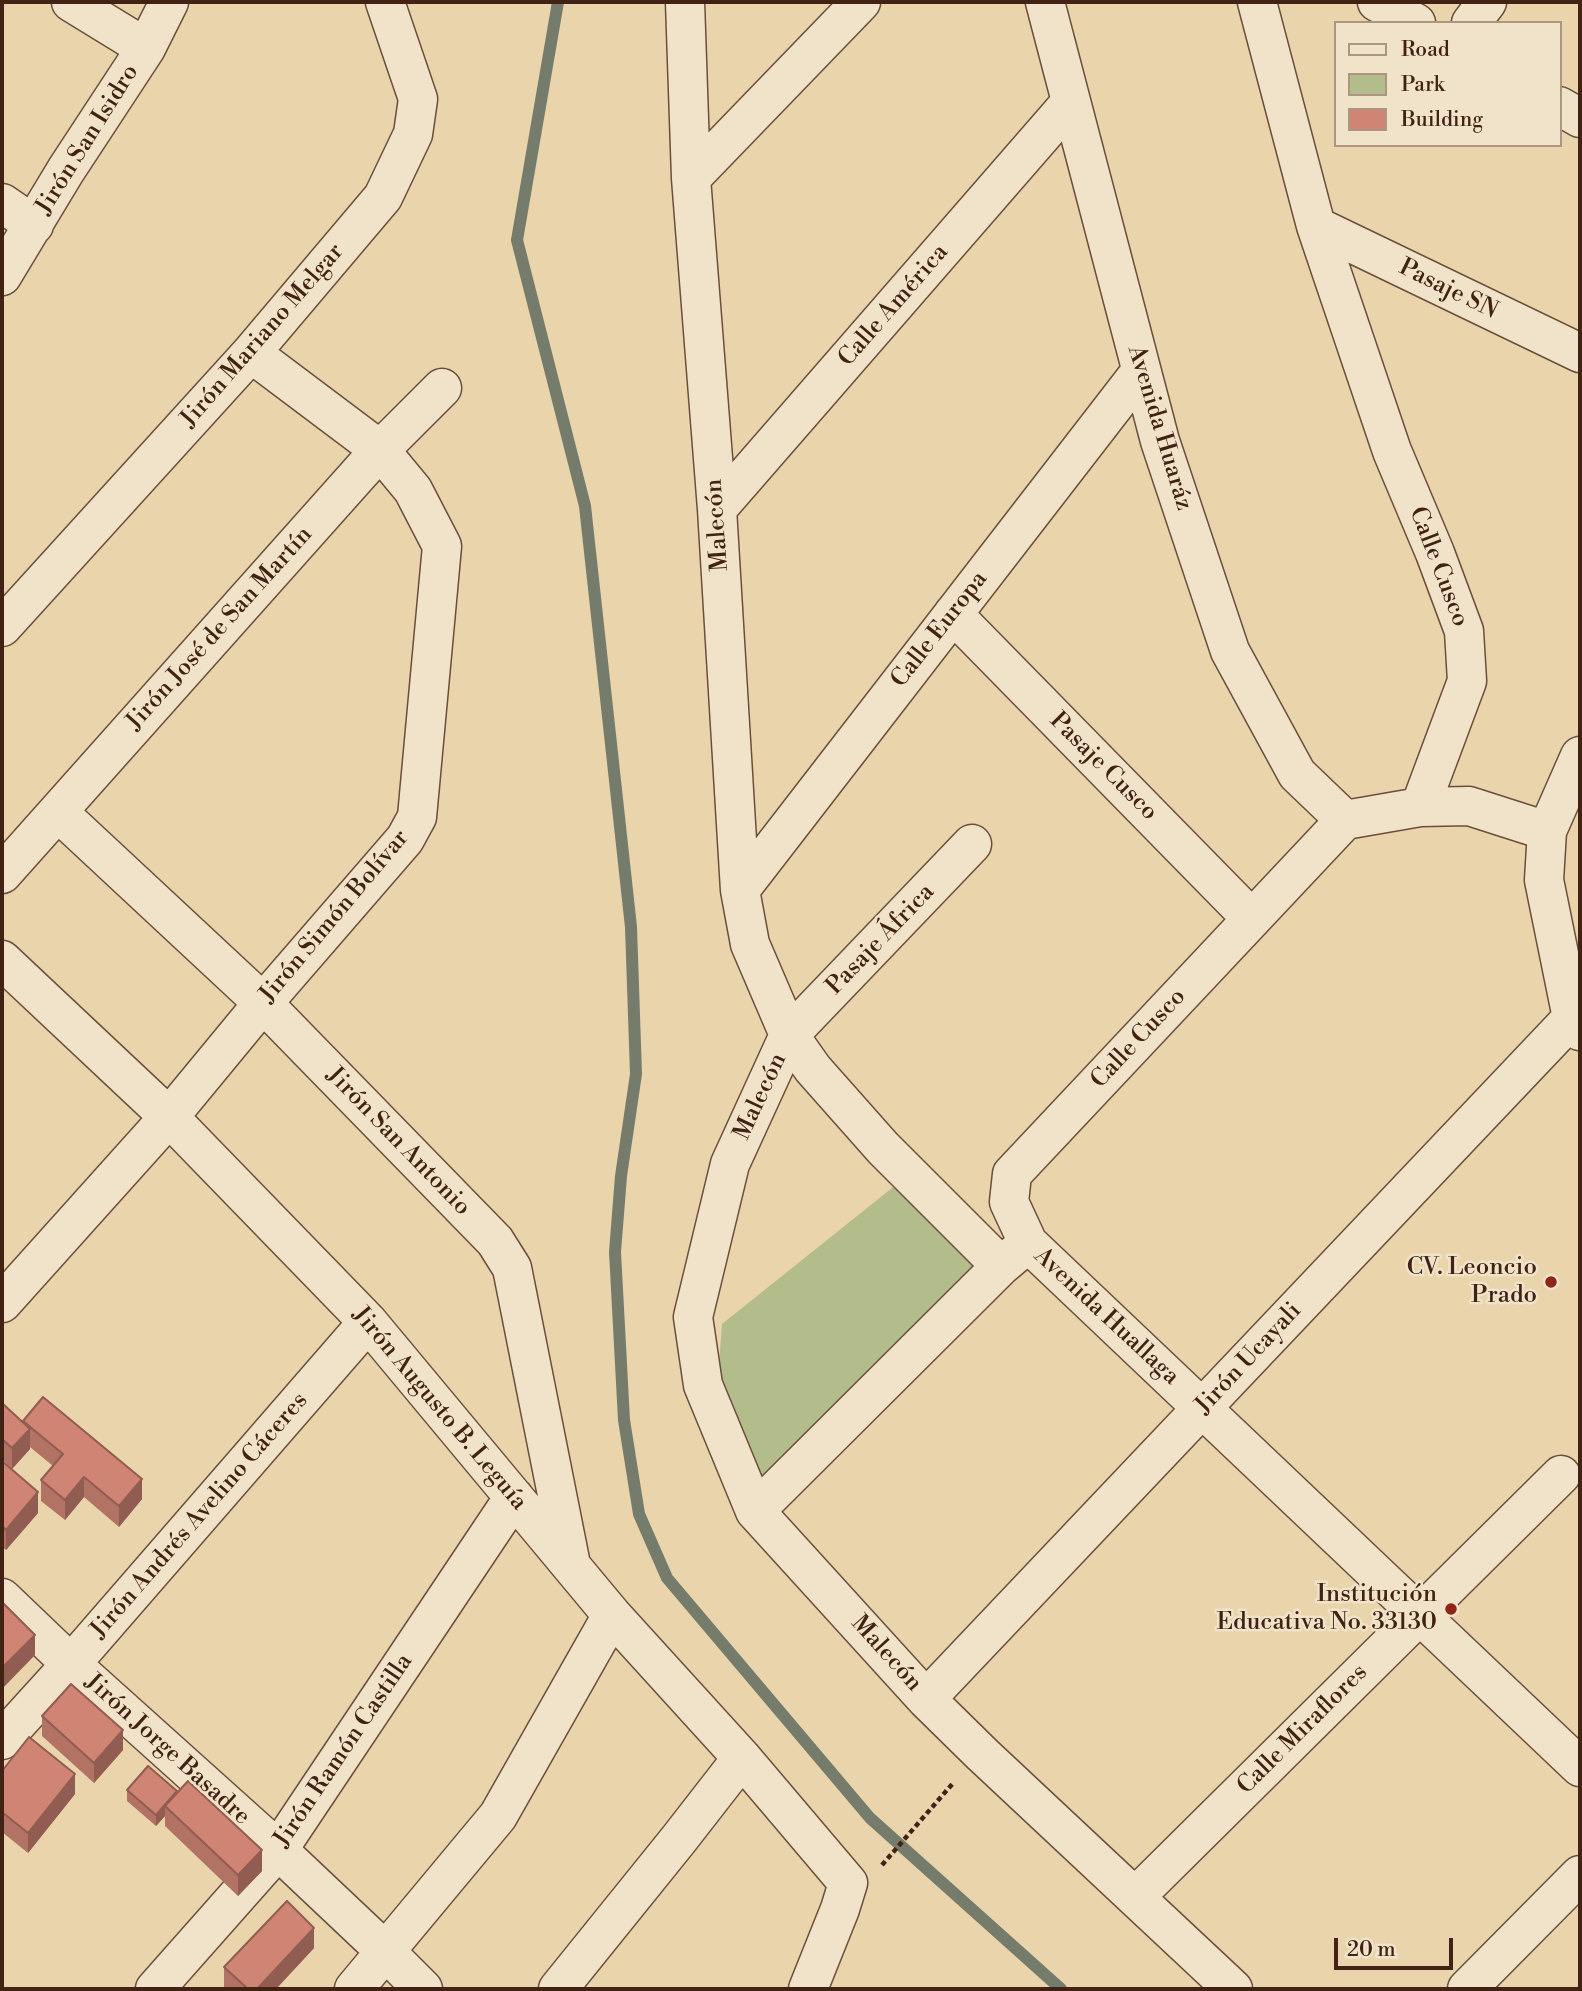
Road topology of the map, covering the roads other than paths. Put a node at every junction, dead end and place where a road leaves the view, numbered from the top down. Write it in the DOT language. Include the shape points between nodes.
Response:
graph roads {
  1 [pos="71,2"];
  2 [pos="169,2"];
  3 [pos="385,2"];
  4 [pos="685,2"];
  5 [pos="861,2"];
  6 [pos="1045,2"];
  7 [pos="1257,2"];
  8 [pos="1377,2"];
  9 [pos="1487,2"];
  10 [pos="1412,21"];
  11 [pos="1473,21"];
  12 [pos="146,48"];
  13 [pos="1071,102"];
  14 [pos="1561,107"];
  15 [pos="1580,118"];
  16 [pos="691,178"];
  17 [pos="2,203"];
  18 [pos="34,225"];
  19 [pos="1316,226"];
  20 [pos="2,276"];
  21 [pos="1580,353"];
  22 [pos="251,354"];
  23 [pos="1141,371"];
  24 [pos="442,388"];
  25 [pos="380,450"];
  26 [pos="717,509"];
  27 [pos="953,614"];
  28 [pos="2,627"];
  29 [pos="1580,755"];
  30 [pos="1420,807"];
  31 [pos="58,812"];
  32 [pos="1345,820"];
  33 [pos="1547,831"];
  34 [pos="972,844"];
  35 [pos="2,874"];
  36 [pos="740,890"];
  37 [pos="1252,919"];
  38 [pos="2,960"];
  39 [pos="263,1003"];
  40 [pos="1574,1003"];
  41 [pos="789,1035"];
  42 [pos="169,1116"];
  43 [pos="1015,1255"];
  44 [pos="2,1303"];
  45 [pos="368,1322"];
  46 [pos="1202,1408"];
  47 [pos="1561,1475"];
  48 [pos="514,1497"];
  49 [pos="755,1511"];
  50 [pos="571,1566"];
  51 [pos="2,1598"];
  52 [pos="612,1615"];
  53 [pos="1420,1615"];
  54 [pos="71,1664"];
  55 [pos="926,1699"];
  56 [pos="2,1740"];
  57 [pos="742,1758"];
  58 [pos="1580,1767"];
  59 [pos="278,1850"];
  60 [pos="1580,1875"];
  61 [pos="1135,1897"];
  62 [pos="385,1951"];
  63 [pos="155,1989"];
  64 [pos="354,1989"];
  65 [pos="423,1989"];
  66 [pos="558,1989"];
  67 [pos="808,1989"];
  68 [pos="1233,1989"];
  69 [pos="1467,1989"];
  1 -- 12 [label="street"];
  2 -- 12 [label="street, Jirón San Isidro"];
  3 -- 22 [label="street, Jirón Mariano Melgar" via="418,99 413,134 383,197"];
  4 -- 16 [label="street, Malecón"];
  5 -- 16 [label="street"];
  6 -- 13 [label="street, Avenida Huaráz"];
  7 -- 19 [label="street, Calle Cusco"];
  8 -- 10 [label="street"];
  9 -- 11 [label="street"];
  12 -- 18 [label="street, Jirón San Isidro"];
  13 -- 23 [label="street, Avenida Huaráz"];
  13 -- 26 [label="street, Calle América"];
  14 -- 15 [label="street"];
  16 -- 26 [label="street, Malecón"];
  17 -- 18 [label="street"];
  18 -- 20 [label="street, Jirón San Isidro"];
  19 -- 21 [label="street, Pasaje SN"];
  19 -- 30 [label="street, Calle Cusco" via="1392,451 1464,631 1467,681"];
  22 -- 25 [label="street, Jirón Simón Bolívar"];
  22 -- 28 [label="street, Jirón Mariano Melgar"];
  23 -- 27 [label="street, Calle Europa"];
  23 -- 32 [label="street, Avenida Huaráz" via="1230,651 1297,774"];
  24 -- 25 [label="street, Jirón José de San Martín"];
  25 -- 31 [label="street, Jirón José de San Martín"];
  25 -- 39 [label="street, Jirón Simón Bolívar" via="413,490 442,547 417,817 405,839"];
  26 -- 36 [label="street, Malecón"];
  27 -- 36 [label="street, Calle Europa"];
  27 -- 37 [label="street, Pasaje Cusco"];
  29 -- 33 [label="street"];
  30 -- 32 [label="street"];
  30 -- 33 [label="street" via="1469,806"];
  31 -- 35 [label="street, Jirón José de San Martín"];
  31 -- 39 [label="street, Jirón San Antonio"];
  32 -- 37 [label="street, Calle Cusco"];
  33 -- 40 [label="street" via="1544,880"];
  34 -- 41 [label="street, Pasaje África"];
  36 -- 41 [label="street, Malecón" via="750,944"];
  37 -- 43 [label="street, Calle Cusco" via="1012,1174 1009,1202"];
  38 -- 42 [label="street, Jirón Augusto B. Leguía"];
  39 -- 42 [label="street, Jirón Simón Bolívar"];
  39 -- 50 [label="street, Jirón San Antonio" via="495,1241 512,1268"];
  40 -- 46 [label="street, Jirón Ucayali"];
  41 -- 43 [label="street, Avenida Huallaga" via="883,1148"];
  41 -- 49 [label="street, Malecón" via="730,1164 693,1317 703,1385"];
  42 -- 44 [label="street, Jirón Simón Bolívar"];
  42 -- 45 [label="street, Jirón Augusto B. Leguía"];
  43 -- 46 [label="street, Avenida Huallaga"];
  43 -- 49 [label="street"];
  45 -- 48 [label="street, Jirón Augusto B. Leguía"];
  45 -- 54 [label="street, Jirón Andrés Avelino Cáceres"];
  46 -- 53 [label="street, Avenida Huallaga"];
  46 -- 55 [label="street, Jirón Ucayali"];
  47 -- 53 [label="street, Calle Miraflores"];
  48 -- 50 [label="street, Jirón Augusto B. Leguía"];
  48 -- 59 [label="street, Jirón Ramón Castilla"];
  49 -- 55 [label="street, Malecón"];
  50 -- 52 [label="street, Jirón Augusto B. Leguía"];
  51 -- 54 [label="street, Jirón Jorge Basadre"];
  52 -- 57 [label="street, Jirón Augusto B. Leguía"];
  52 -- 62 [label="street" via="498,1816"];
  53 -- 58 [label="street, Avenida Huallaga"];
  53 -- 61 [label="street, Calle Miraflores"];
  54 -- 56 [label="street, Jirón Andrés Avelino Cáceres"];
  54 -- 59 [label="street, Jirón Jorge Basadre"];
  55 -- 61 [label="street, Malecón"];
  57 -- 66 [label="street"];
  57 -- 67 [label="street, Jirón Augusto B. Leguía" via="848,1883"];
  59 -- 62 [label="street, Jirón Jorge Basadre"];
  59 -- 63 [label="street, Jirón Ramón Castilla"];
  60 -- 69 [label="street"];
  61 -- 68 [label="street, Malecón"];
  62 -- 64 [label="street"];
  62 -- 65 [label="street, Jirón Jorge Basadre"];
}
